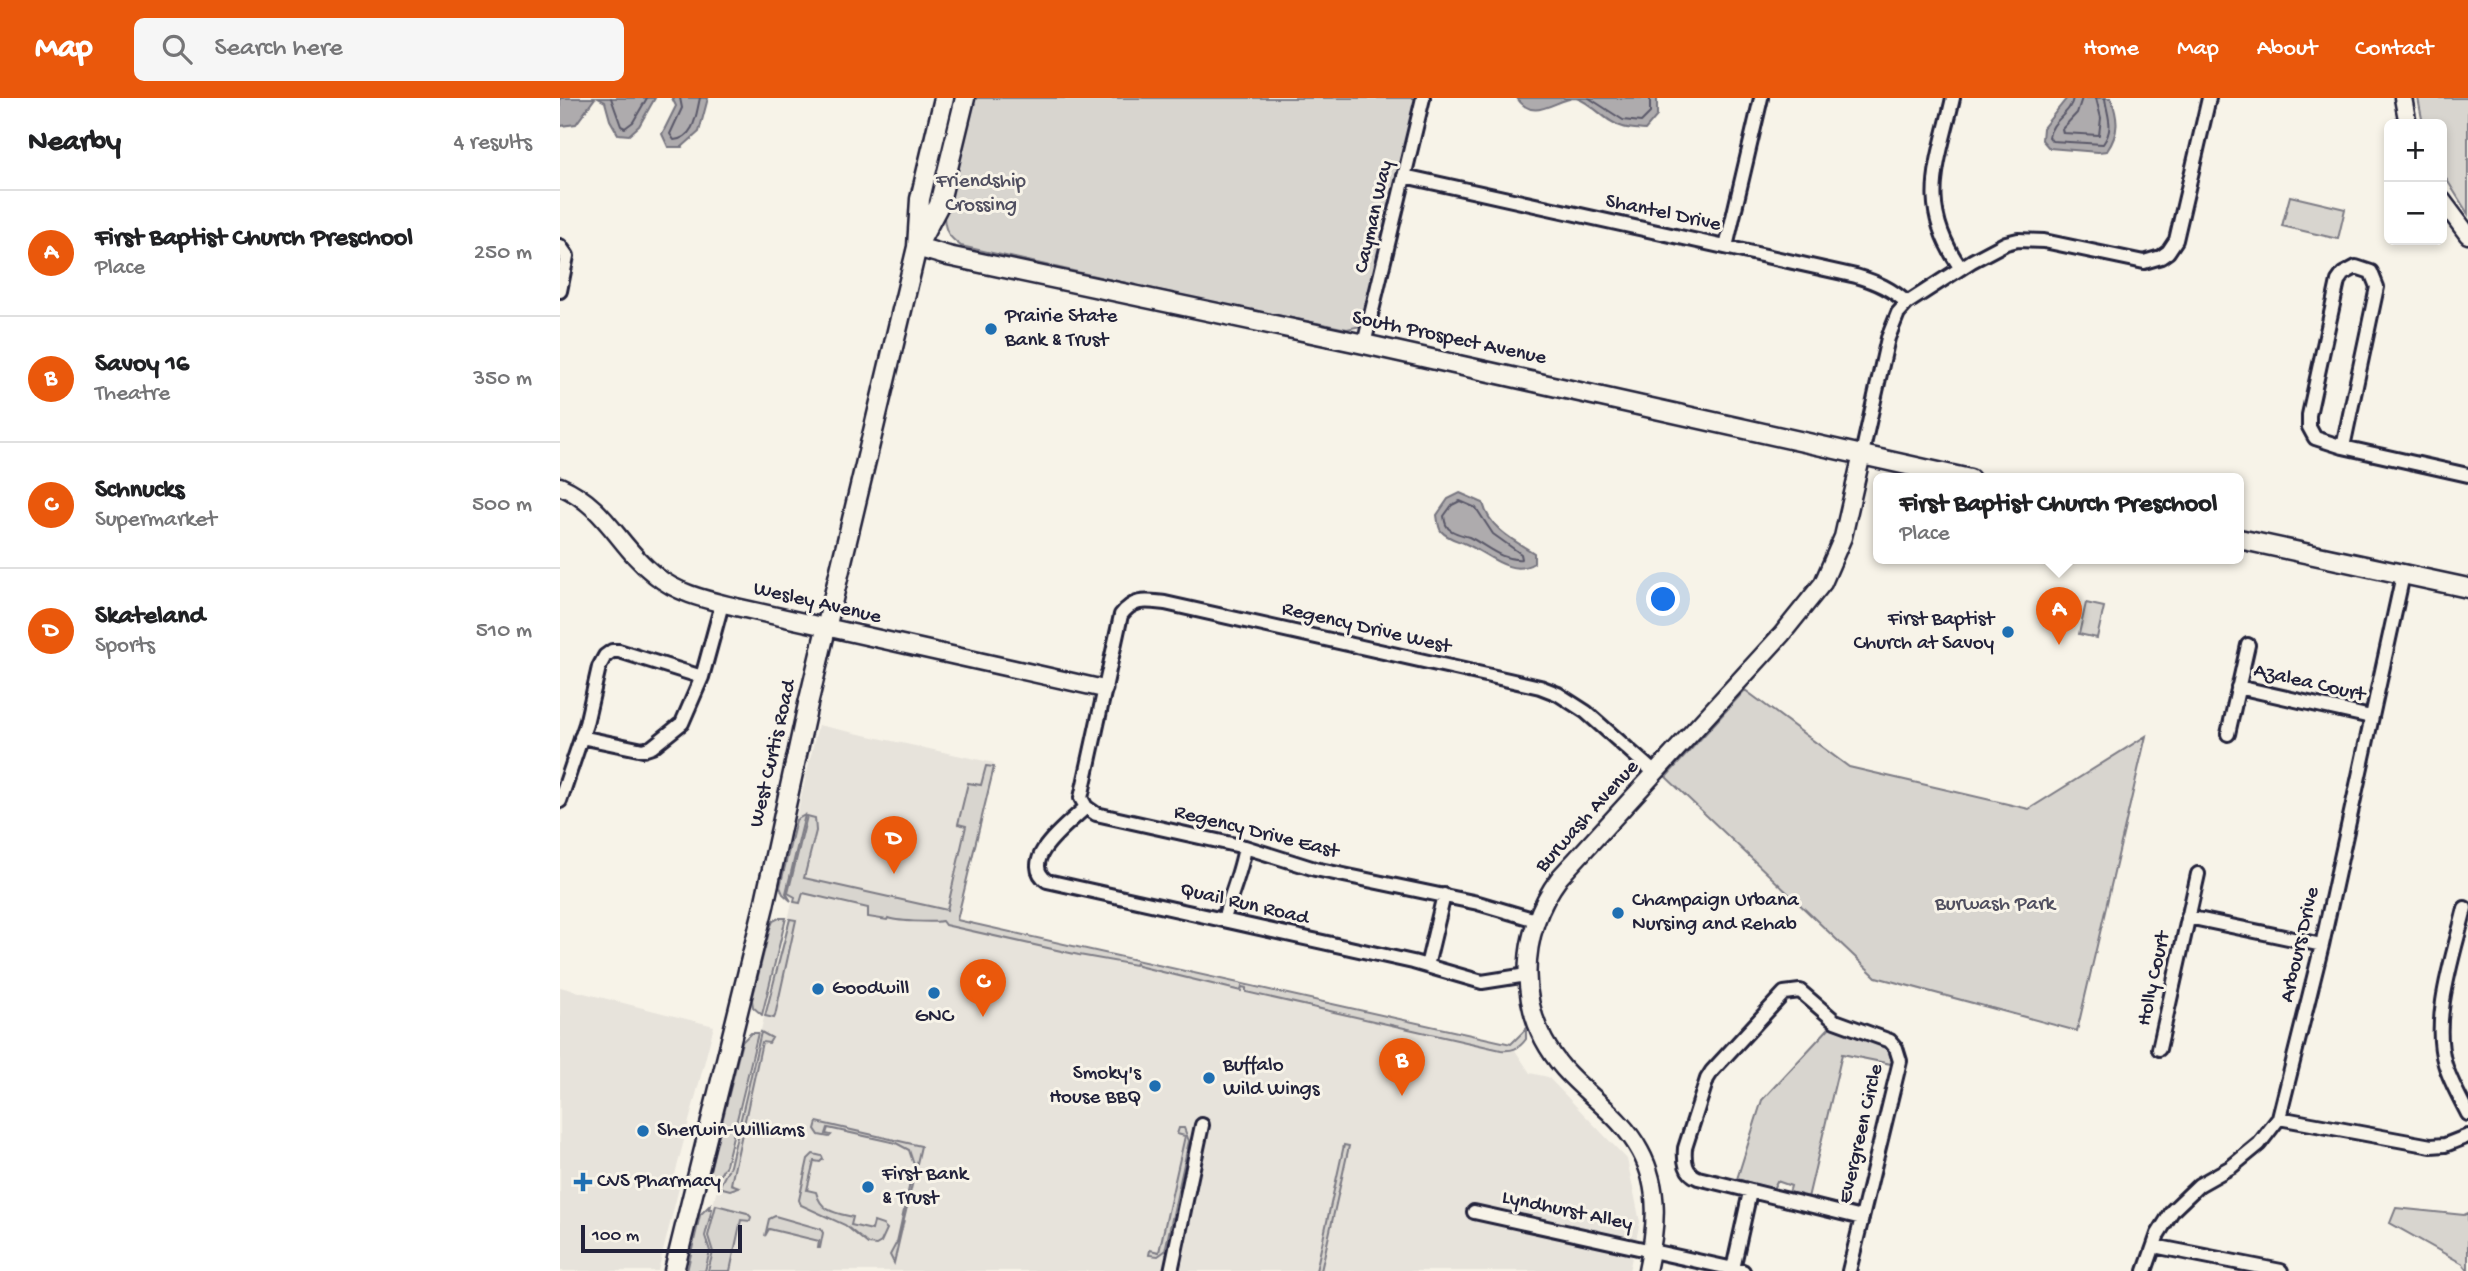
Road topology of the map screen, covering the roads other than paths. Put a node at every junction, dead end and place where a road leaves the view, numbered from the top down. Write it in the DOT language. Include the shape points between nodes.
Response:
graph roads {
  1 [pos="944,98"];
  2 [pos="965,98"];
  3 [pos="1423,98"];
  4 [pos="1761,98"];
  5 [pos="1953,98"];
  6 [pos="2209,98"];
  7 [pos="2403,98"];
  8 [pos="2407,119"];
  9 [pos="1404,176"];
  10 [pos="2447,207"];
  11 [pos="2468,235"];
  12 [pos="560,246"];
  13 [pos="917,247"];
  14 [pos="1726,247"];
  15 [pos="1960,267"];
  16 [pos="560,291"];
  17 [pos="1907,303"];
  18 [pos="1364,344"];
  19 [pos="2343,447"];
  20 [pos="1862,454"];
  21 [pos="1944,473"];
  22 [pos="2468,475"];
  23 [pos="560,486"];
  24 [pos="2244,540"];
  25 [pos="2403,575"];
  26 [pos="2468,588"];
  27 [pos="722,604"];
  28 [pos="827,628"];
  29 [pos="2248,645"];
  30 [pos="702,677"];
  31 [pos="2238,687"];
  32 [pos="1104,689"];
  33 [pos="2371,717"];
  34 [pos="2228,734"];
  35 [pos="581,737"];
  36 [pos="1655,773"];
  37 [pos="560,801"];
  38 [pos="1086,807"];
  39 [pos="1245,847"];
  40 [pos="2198,874"];
  41 [pos="1444,895"];
  42 [pos="2465,908"];
  43 [pos="2188,917"];
  44 [pos="1224,920"];
  45 [pos="1536,920"];
  46 [pos="2322,945"];
  47 [pos="1427,966"];
  48 [pos="1527,975"];
  49 [pos="2159,1049"];
  50 [pos="2468,1114"];
  51 [pos="2278,1118"];
  52 [pos="1202,1125"];
  53 [pos="2468,1136"];
  54 [pos="1750,1192"];
  55 [pos="1474,1212"];
  56 [pos="1862,1219"];
  57 [pos="2154,1246"];
  58 [pos="1652,1250"];
  59 [pos="1738,1270"];
  60 [pos="674,1271"];
  61 [pos="1171,1271"];
  62 [pos="1647,1271"];
  63 [pos="1849,1271"];
  64 [pos="2145,1271"];
  65 [pos="2281,1271"];
  1 -- 13 [label="main road, West Curtis Road" via="919,199"];
  2 -- 13 [label="main road, West Curtis Road" via="939,205"];
  3 -- 9 [label="street, Cayman Way"];
  4 -- 14 [label="street"];
  5 -- 15 [label="street" via="1934,207 1937,226"];
  6 -- 15 [label="street" via="2176,240 2161,257 2144,262 2031,239 2006,243"];
  7 -- 8 [label="street"];
  9 -- 14 [label="street, Shantel Drive"];
  9 -- 18 [label="street, Cayman Way"];
  10 -- 11 [label="street"];
  12 -- 16 [label="street" via="567,256"];
  13 -- 18 [label="main road, South Prospect Avenue"];
  13 -- 28 [label="main road, West Curtis Road"];
  14 -- 17 [label="street, Shantel Drive" via="1876,281"];
  15 -- 17 [label="street"];
  17 -- 20 [label="street" via="1888,338"];
  18 -- 20 [label="main road, South Prospect Avenue"];
  19 -- 19 [label="street" via="2378,287 2371,272 2361,267 2349,269 2338,281 2309,415 2315,438"];
  19 -- 22 [label="street"];
  20 -- 21 [label="main road, South Prospect Avenue"];
  20 -- 36 [label="street, Burwash Avenue" via="1843,537 1823,583"];
  23 -- 27 [label="street, Wesley Avenue" via="595,508 657,577"];
  24 -- 25 [label="main road"];
  25 -- 26 [label="main road"];
  25 -- 33 [label="street, Arbours Drive"];
  27 -- 28 [label="street, Wesley Avenue"];
  27 -- 30 [label="street"];
  28 -- 32 [label="street, Wesley Avenue"];
  28 -- 60 [label="main road, West Curtis Road"];
  29 -- 31 [label="street, Azalea Court"];
  30 -- 35 [label="street" via="682,723 652,747 643,750"];
  30 -- 35 [label="street" via="612,651 599,667"];
  31 -- 33 [label="street, Azalea Court"];
  31 -- 34 [label="street, Azalea Court"];
  32 -- 36 [label="street, Regency Drive West" via="1121,615 1134,602 1165,603 1540,687 1586,712"];
  32 -- 38 [label="street" via="1081,798"];
  33 -- 46 [label="street, Arbours Drive"];
  35 -- 37 [label="street"];
  36 -- 45 [label="street, Burwash Avenue" via="1560,877"];
  38 -- 39 [label="street, Regency Drive East" via="1096,814"];
  38 -- 44 [label="street, Quail Run Road" via="1040,853 1036,865 1041,877"];
  39 -- 41 [label="street, Regency Drive East" via="1315,869"];
  39 -- 44 [label="street"];
  40 -- 43 [label="street, Holly Court"];
  41 -- 45 [label="street, Regency Drive East"];
  41 -- 47 [label="street"];
  42 -- 50 [label="street" via="2442,1013 2441,1042"];
  43 -- 46 [label="street, Holly Court"];
  43 -- 49 [label="street, Holly Court"];
  44 -- 47 [label="street, Quail Run Road"];
  45 -- 48 [label="street, Burwash Avenue"];
  46 -- 51 [label="street, Arbours Drive"];
  47 -- 48 [label="street, Quail Run Road" via="1482,982"];
  48 -- 58 [label="street, Burwash Avenue" via="1531,1009 1547,1045 1617,1119 1640,1151 1655,1200"];
  51 -- 53 [label="street" via="2431,1146"];
  51 -- 57 [label="street, Arbours Drive" via="2245,1156 2183,1199 2164,1223"];
  52 -- 61 [label="street"];
  54 -- 56 [label="street, Evergreen Circle"];
  54 -- 56 [label="street, Evergreen Circle" via="1692,1176 1684,1158 1685,1147 1712,1071 1784,993 1800,991 1835,1021 1890,1041 1899,1054"];
  54 -- 59 [label="street"];
  55 -- 58 [label="street, Lyndhurst Alley"];
  56 -- 63 [label="street, Evergreen Circle"];
  57 -- 64 [label="street, Arbours Drive"];
  57 -- 65 [label="street"];
  58 -- 59 [label="street, Lyndhurst Alley"];
  58 -- 62 [label="street, Burwash Avenue"];
}
